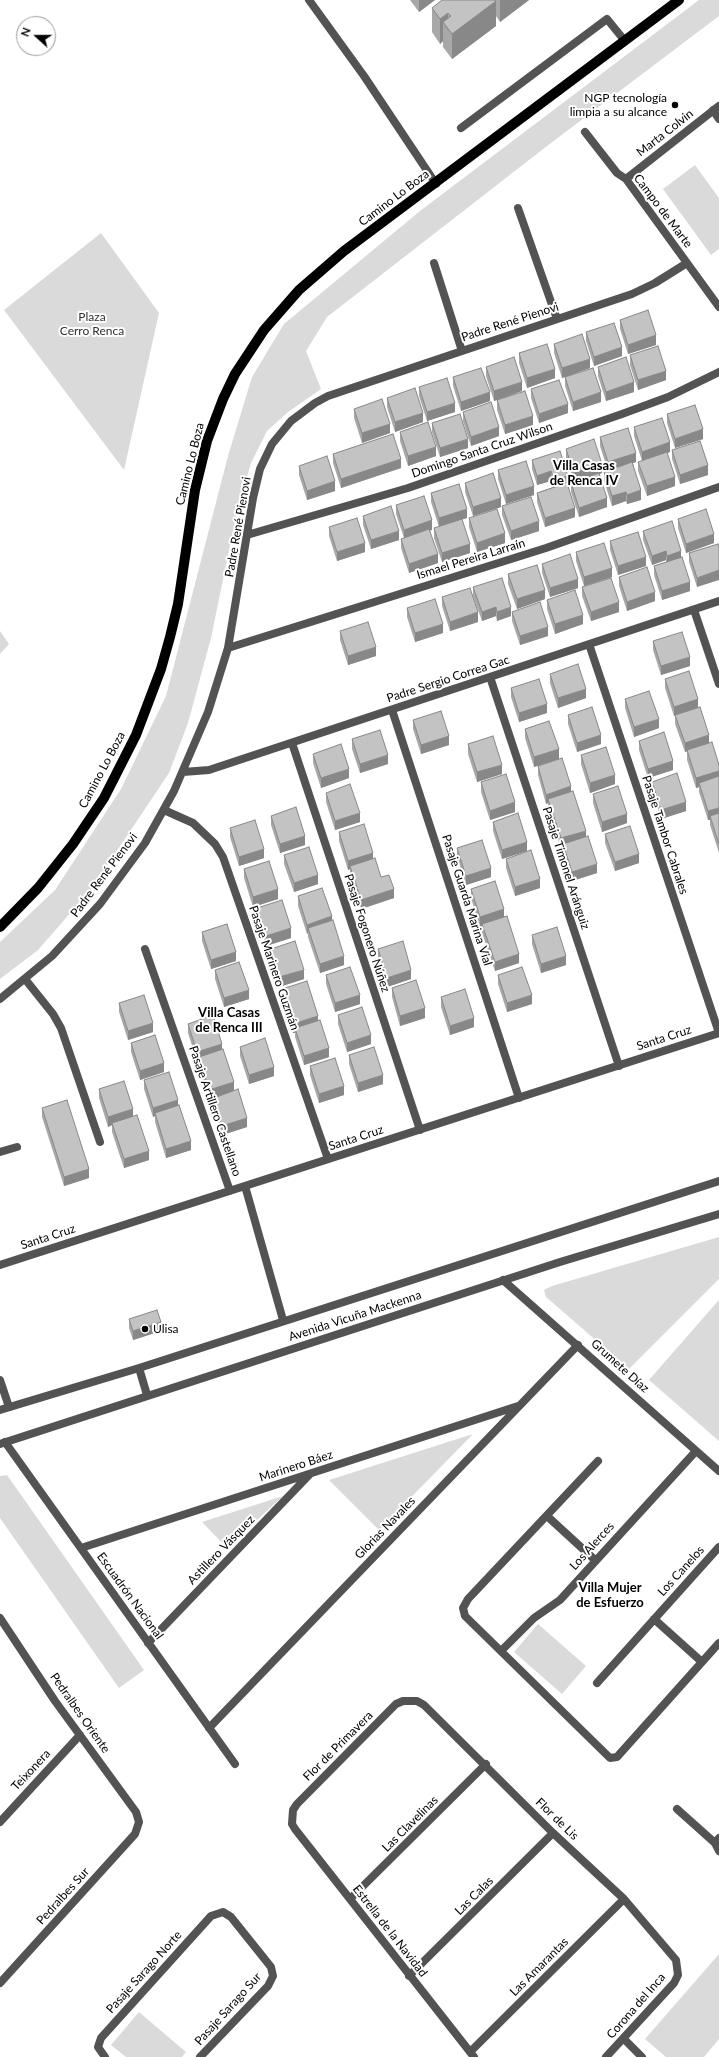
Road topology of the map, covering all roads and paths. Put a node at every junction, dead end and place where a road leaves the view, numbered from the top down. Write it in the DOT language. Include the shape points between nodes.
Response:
graph roads {
  1 [pos="309,0"];
  2 [pos="679,0"];
  3 [pos="625,42"];
  4 [pos="716,108"];
  5 [pos="719,119"];
  6 [pos="461,128"];
  7 [pos="585,132"];
  8 [pos="626,179"];
  9 [pos="436,184"];
  10 [pos="518,208"];
  11 [pos="434,263"];
  12 [pos="687,263"];
  13 [pos="719,307"];
  14 [pos="557,319"];
  15 [pos="462,351"];
  16 [pos="719,372"];
  17 [pos="719,487"];
  18 [pos="247,535"];
  19 [pos="719,601"];
  20 [pos="694,610"];
  21 [pos="589,644"];
  22 [pos="228,648"];
  23 [pos="490,677"];
  24 [pos="719,684"];
  25 [pos="392,710"];
  26 [pos="292,743"];
  27 [pos="183,772"];
  28 [pos="164,810"];
  29 [pos="0,927"];
  30 [pos="145,949"];
  31 [pos="26,979"];
  32 [pos="0,999"];
  33 [pos="719,1033"];
  34 [pos="619,1066"];
  35 [pos="518,1098"];
  36 [pos="420,1130"];
  37 [pos="100,1142"];
  38 [pos="17,1147"];
  39 [pos="0,1152"];
  40 [pos="328,1159"];
  41 [pos="719,1180"];
  42 [pos="245,1186"];
  43 [pos="230,1191"];
  44 [pos="719,1214"];
  45 [pos="0,1265"];
  46 [pos="503,1280"];
  47 [pos="283,1320"];
  48 [pos="578,1345"];
  49 [pos="140,1368"];
  50 [pos="0,1380"];
  51 [pos="147,1395"];
  52 [pos="519,1406"];
  53 [pos="9,1407"];
  54 [pos="0,1410"];
  55 [pos="2,1443"];
  56 [pos="696,1451"];
  57 [pos="598,1461"];
  58 [pos="719,1471"];
  59 [pos="310,1474"];
  60 [pos="546,1516"];
  61 [pos="719,1547"];
  62 [pos="81,1548"];
  63 [pos="595,1560"];
  64 [pos="0,1618"];
  65 [pos="654,1619"];
  66 [pos="719,1642"];
  67 [pos="148,1643"];
  68 [pos="501,1651"];
  69 [pos="702,1662"];
  70 [pos="597,1683"];
  71 [pos="410,1700"];
  72 [pos="210,1728"];
  73 [pos="80,1735"];
  74 [pos="236,1764"];
  75 [pos="486,1764"];
  76 [pos="678,1809"];
  77 [pos="292,1818"];
  78 [pos="0,1822"];
  79 [pos="139,1822"];
  80 [pos="554,1833"];
  81 [pos="717,1840"];
  82 [pos="719,1851"];
  83 [pos="350,1899"];
  84 [pos="624,1899"];
  85 [pos="211,1916"];
  86 [pos="678,1967"];
  87 [pos="409,1976"];
  88 [pos="0,1983"];
  89 [pos="624,2039"];
  90 [pos="472,2054"];
  91 [pos="105,2057"];
  92 [pos="200,2057"];
  93 [pos="606,2057"];
  94 [pos="642,2057"];
  1 -- 9 [label="street" via="364,76"];
  2 -- 3 [label="main road, Camino Lo Boza"];
  3 -- 6 [label="street" via="607,19"];
  3 -- 9 [label="main road, Camino Lo Boza"];
  4 -- 5 [label="street"];
  4 -- 8 [label="street, Marta Colvin"];
  7 -- 8 [label="street, Campo de Marte" via="617,173"];
  8 -- 12 [label="street, Campo de Marte"];
  9 -- 29 [label="main road, Camino Lo Boza" via="344,251 299,290 264,330 235,374 206,441 195,490 178,604 159,675 136,735 107,792 77,838 38,888"];
  10 -- 14 [label="street"];
  11 -- 15 [label="street"];
  12 -- 13 [label="street, Campo de Marte"];
  12 -- 14 [label="street, Padre René Pienovi" via="643,289"];
  14 -- 15 [label="street, Padre René Pienovi"];
  15 -- 18 [label="street, Padre René Pienovi" via="328,396 302,411 281,432 266,456 256,483"];
  16 -- 18 [label="street, Domingo Santa Cruz Wilson" via="690,388 622,414 408,488"];
  17 -- 22 [label="street, Ismael Pereira Larraín" via="546,548"];
  18 -- 22 [label="street, Padre René Pienovi"];
  19 -- 20 [label="street, Padre Sergio Correa Gac"];
  20 -- 21 [label="street, Padre Sergio Correa Gac"];
  20 -- 24 [label="street"];
  21 -- 23 [label="street, Padre Sergio Correa Gac"];
  21 -- 33 [label="street, Pasaje Tambor Cabrales"];
  22 -- 27 [label="street, Padre René Pienovi" via="208,712"];
  23 -- 25 [label="street, Padre Sergio Correa Gac"];
  23 -- 34 [label="street, Pasaje Timonel Aránguiz"];
  25 -- 26 [label="street, Padre Sergio Correa Gac"];
  25 -- 35 [label="street, Pasaje Guarda Marina Vial"];
  26 -- 27 [label="street, Padre Sergio Correa Gac" via="209,770"];
  26 -- 36 [label="street, Pasaje Fogonero Núñez"];
  27 -- 28 [label="street, Padre René Pienovi"];
  28 -- 31 [label="street, Padre René Pienovi" via="145,843 100,904 57,951"];
  28 -- 40 [label="street, Pasaje Marinero Guzmán" via="193,823 215,844 223,857"];
  30 -- 43 [label="street, Pasaje Artillero Castellano"];
  31 -- 32 [label="street, Padre René Pienovi"];
  31 -- 37 [label="street" via="61,1028"];
  33 -- 34 [label="street, Santa Cruz"];
  34 -- 35 [label="street, Santa Cruz"];
  35 -- 36 [label="street, Santa Cruz"];
  36 -- 40 [label="street, Santa Cruz"];
  38 -- 39 [label="street"];
  40 -- 42 [label="street, Santa Cruz"];
  41 -- 47 [label="street, Avenida Vicuña Mackenna"];
  42 -- 43 [label="street, Santa Cruz"];
  42 -- 47 [label="street, Pasaje Artillero Castellano"];
  43 -- 45 [label="street, Santa Cruz"];
  44 -- 46 [label="street, Avenida Vicuña Mackenna"];
  46 -- 48 [label="street, Grumete Díaz"];
  46 -- 51 [label="street, Avenida Vicuña Mackenna"];
  47 -- 49 [label="street, Avenida Vicuña Mackenna"];
  48 -- 52 [label="street, Glorias Navales"];
  48 -- 56 [label="street, Grumete Díaz"];
  49 -- 51 [label="street"];
  49 -- 53 [label="street, Avenida Vicuña Mackenna"];
  50 -- 53 [label="street"];
  51 -- 55 [label="street, Avenida Vicuña Mackenna"];
  52 -- 59 [label="street, Marinero Báez"];
  52 -- 72 [label="street, Glorias Navales"];
  53 -- 54 [label="street, Avenida Vicuña Mackenna"];
  55 -- 62 [label="street, Escuadrón Nacional"];
  56 -- 58 [label="street, Grumete Díaz"];
  56 -- 63 [label="street, Los Alerces"];
  57 -- 60 [label="street"];
  59 -- 62 [label="street, Marinero Báez"];
  59 -- 67 [label="street, Astillero Vásquez"];
  60 -- 63 [label="street"];
  60 -- 68 [label="street" via="464,1604 465,1616"];
  61 -- 65 [label="street, Los Canelos"];
  62 -- 67 [label="street, Escuadrón Nacional"];
  63 -- 68 [label="street, Los Alerces" via="560,1600 534,1618"];
  64 -- 73 [label="street, Pedralbes Oriente"];
  65 -- 69 [label="street"];
  65 -- 70 [label="street, Los Canelos"];
  66 -- 69 [label="street"];
  67 -- 72 [label="street, Escuadrón Nacional"];
  68 -- 69 [label="street" via="610,1758 616,1757"];
  71 -- 75 [label="street, Flor de Lis" via="424,1705"];
  71 -- 77 [label="street, Flor de Primavera" via="396,1704 297,1804"];
  72 -- 74 [label="street, Escuadrón Nacional"];
  73 -- 78 [label="street, Teixonera"];
  73 -- 79 [label="street, Pedralbes Oriente" via="136,1812"];
  75 -- 80 [label="street, Flor de Lis"];
  75 -- 83 [label="street, Las Clavelinas"];
  76 -- 81 [label="street"];
  77 -- 83 [label="street, Estrella de la Navidad" via="295,1829"];
  79 -- 88 [label="street, Pedralbes Sur" via="135,1834"];
  80 -- 84 [label="street, Flor de Lis"];
  80 -- 87 [label="street, Las Calas"];
  81 -- 82 [label="street"];
  83 -- 87 [label="street, Estrella de la Navidad"];
  84 -- 86 [label="street, Flor de Lis" via="672,1953"];
  84 -- 90 [label="street, Las Amarantas"];
  85 -- 91 [label="street, Pasaje Sarago Norte" via="101,2038 98,2047"];
  85 -- 92 [label="street, Pasaje Sarago Sur" via="223,1912 231,1917 271,1967 273,1976 268,1986"];
  86 -- 89 [label="street, Corona del Inca" via="674,1983"];
  87 -- 90 [label="street, Estrella de la Navidad"];
  89 -- 93 [label="street, Corona del Inca"];
  89 -- 94 [label="street"];
}
